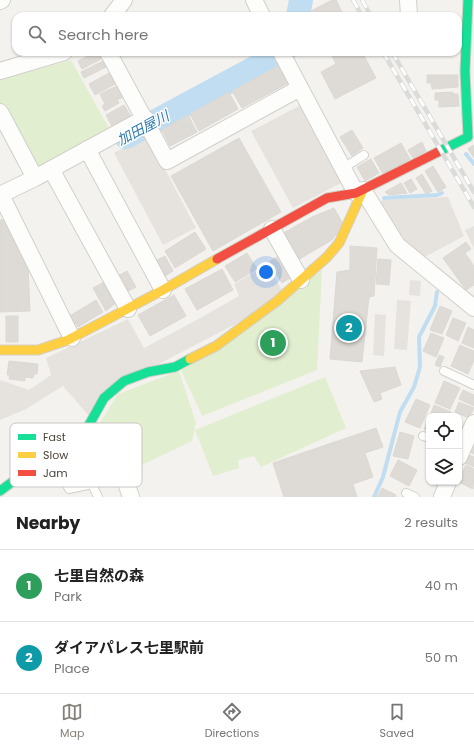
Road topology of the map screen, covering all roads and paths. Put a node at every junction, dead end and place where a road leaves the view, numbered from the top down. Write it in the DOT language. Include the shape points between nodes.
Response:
graph roads {
  1 [pos="124,0"];
  2 [pos="254,0"];
  3 [pos="408,0"];
  4 [pos="468,0"];
  5 [pos="115,12"];
  6 [pos="260,12"];
  7 [pos="409,12"];
  8 [pos="462,37"];
  9 [pos="51,56"];
  10 [pos="110,56"];
  11 [pos="283,56"];
  12 [pos="0,72"];
  13 [pos="300,88"];
  14 [pos="0,112"];
  15 [pos="147,123"];
  16 [pos="5,134"];
  17 [pos="471,135"];
  18 [pos="87,150"];
  19 [pos="364,155"];
  20 [pos="343,168"];
  21 [pos="51,169"];
  22 [pos="35,178"];
  23 [pos="360,191"];
  24 [pos="1,195"];
  25 [pos="272,229"];
  26 [pos="301,280"];
  27 [pos="163,290"];
  28 [pos="474,308"];
  29 [pos="128,309"];
  30 [pos="72,338"];
  31 [pos="0,350"];
  32 [pos="444,372"];
  33 [pos="474,385"];
  34 [pos="89,423"];
  35 [pos="472,433"];
  36 [pos="462,450"];
  37 [pos="10,484"];
  38 [pos="447,485"];
  39 [pos="68,487"];
  40 [pos="78,487"];
  41 [pos="93,487"];
  42 [pos="127,487"];
  43 [pos="0,491"];
  44 [pos="406,493"];
  45 [pos="98,497"];
  46 [pos="131,497"];
  47 [pos="415,497"];
  48 [pos="442,497"];
  1 -- 5 [label="street"];
  2 -- 6 [label="street"];
  3 -- 7 [label="street"];
  4 -- 8 [label="street"];
  8 -- 17 [label="street"];
  9 -- 12 [label="street"];
  10 -- 15 [label="street"];
  11 -- 13 [label="street"];
  13 -- 15 [label="street" via="167,161"];
  13 -- 20 [label="street"];
  14 -- 16 [label="street"];
  15 -- 18 [label="street"];
  16 -- 22 [label="street"];
  17 -- 23 [label="street"];
  18 -- 21 [label="street"];
  18 -- 27 [label="street"];
  19 -- 20 [label="lane"];
  20 -- 23 [label="street"];
  21 -- 22 [label="street"];
  21 -- 29 [label="street"];
  22 -- 24 [label="street"];
  23 -- 25 [label="street" via="327,198"];
  23 -- 26 [label="street" via="339,243 327,258"];
  23 -- 28 [label="street" via="397,245"];
  24 -- 30 [label="street"];
  25 -- 26 [label="street"];
  25 -- 27 [label="street"];
  26 -- 34 [label="street" via="278,301 216,346 175,367 148,372 124,381 104,398"];
  27 -- 29 [label="street"];
  29 -- 30 [label="street"];
  30 -- 31 [label="street" via="38,350"];
  32 -- 33 [label="lane"];
  35 -- 36 [label="street"];
  37 -- 43 [label="street"];
  38 -- 48 [label="street"];
  39 -- 40 [label="lane"];
  41 -- 45 [label="lane"];
  42 -- 46 [label="street"];
  44 -- 47 [label="lane"];
}
